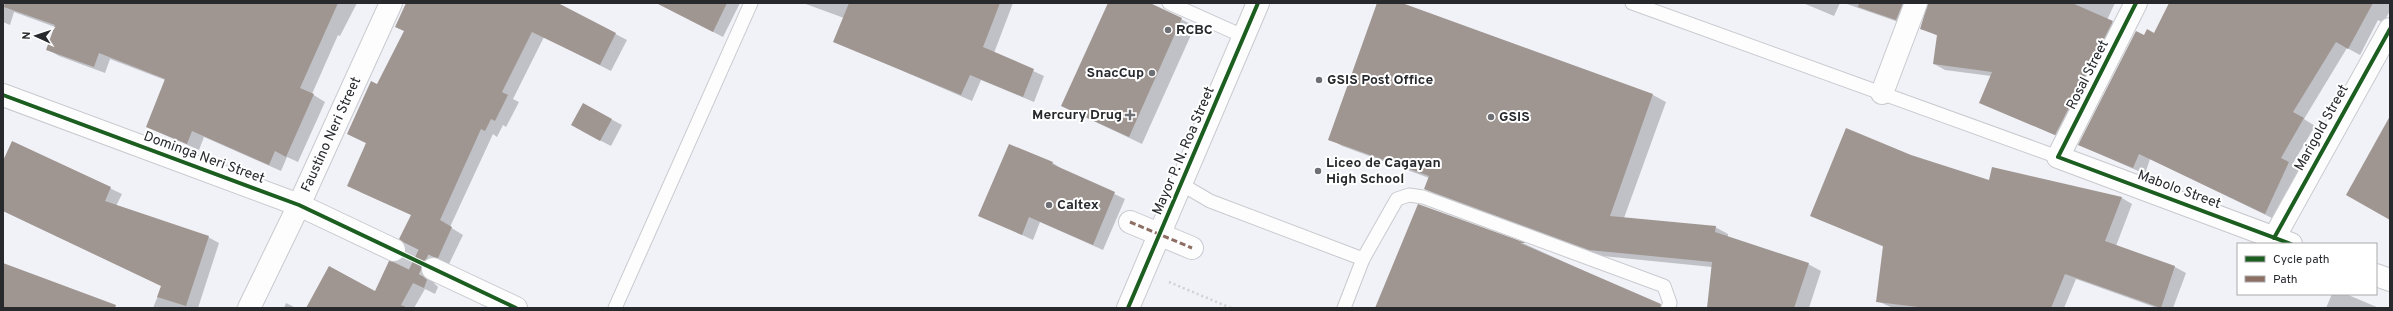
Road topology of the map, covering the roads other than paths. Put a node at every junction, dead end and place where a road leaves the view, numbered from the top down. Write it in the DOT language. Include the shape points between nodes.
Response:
graph roads {
  1 [pos="391,3"];
  2 [pos="751,3"];
  3 [pos="1170,3"];
  4 [pos="1258,3"];
  5 [pos="1632,3"];
  6 [pos="1916,3"];
  7 [pos="2136,3"];
  8 [pos="2390,29"];
  9 [pos="1245,37"];
  10 [pos="1882,93"];
  11 [pos="3,95"];
  12 [pos="2058,157"];
  13 [pos="1181,184"];
  14 [pos="300,204"];
  15 [pos="1130,222"];
  16 [pos="1160,235"];
  17 [pos="2282,241"];
  18 [pos="1192,248"];
  19 [pos="394,250"];
  20 [pos="1363,259"];
  21 [pos="433,268"];
  22 [pos="2377,275"];
  23 [pos="2390,280"];
  24 [pos="250,308"];
  25 [pos="516,308"];
  26 [pos="615,308"];
  27 [pos="1128,308"];
  28 [pos="1344,308"];
  29 [pos="1668,308"];
  1 -- 14 [label="street, Faustino Neri Street"];
  2 -- 26 [label="lane"];
  3 -- 9 [label="lane"];
  4 -- 9 [label="street, Mayor P. N. Roa Street"];
  5 -- 10 [label="lane"];
  6 -- 10 [label="street"];
  7 -- 12 [label="street, Rosal Street"];
  8 -- 17 [label="street, Marigold Street"];
  9 -- 13 [label="street, Mayor P. N. Roa Street"];
  10 -- 12 [label="lane"];
  11 -- 14 [label="street, Dominga Neri Street"];
  12 -- 17 [label="street, Mabolo Street"];
  13 -- 16 [label="street, Mayor P. N. Roa Street"];
  13 -- 20 [label="lane" via="1210,201"];
  14 -- 19 [label="street, Dominga Neri Street"];
  14 -- 24 [label="street, Faustino Neri Street"];
  15 -- 16 [label="street"];
  16 -- 18 [label="street"];
  16 -- 27 [label="street, Mayor P. N. Roa Street"];
  20 -- 28 [label="lane"];
  20 -- 29 [label="lane" via="1397,199 1409,195 1423,197 1664,286 1670,303"];
  21 -- 25 [label="street"];
  22 -- 23 [label="street"];
}
